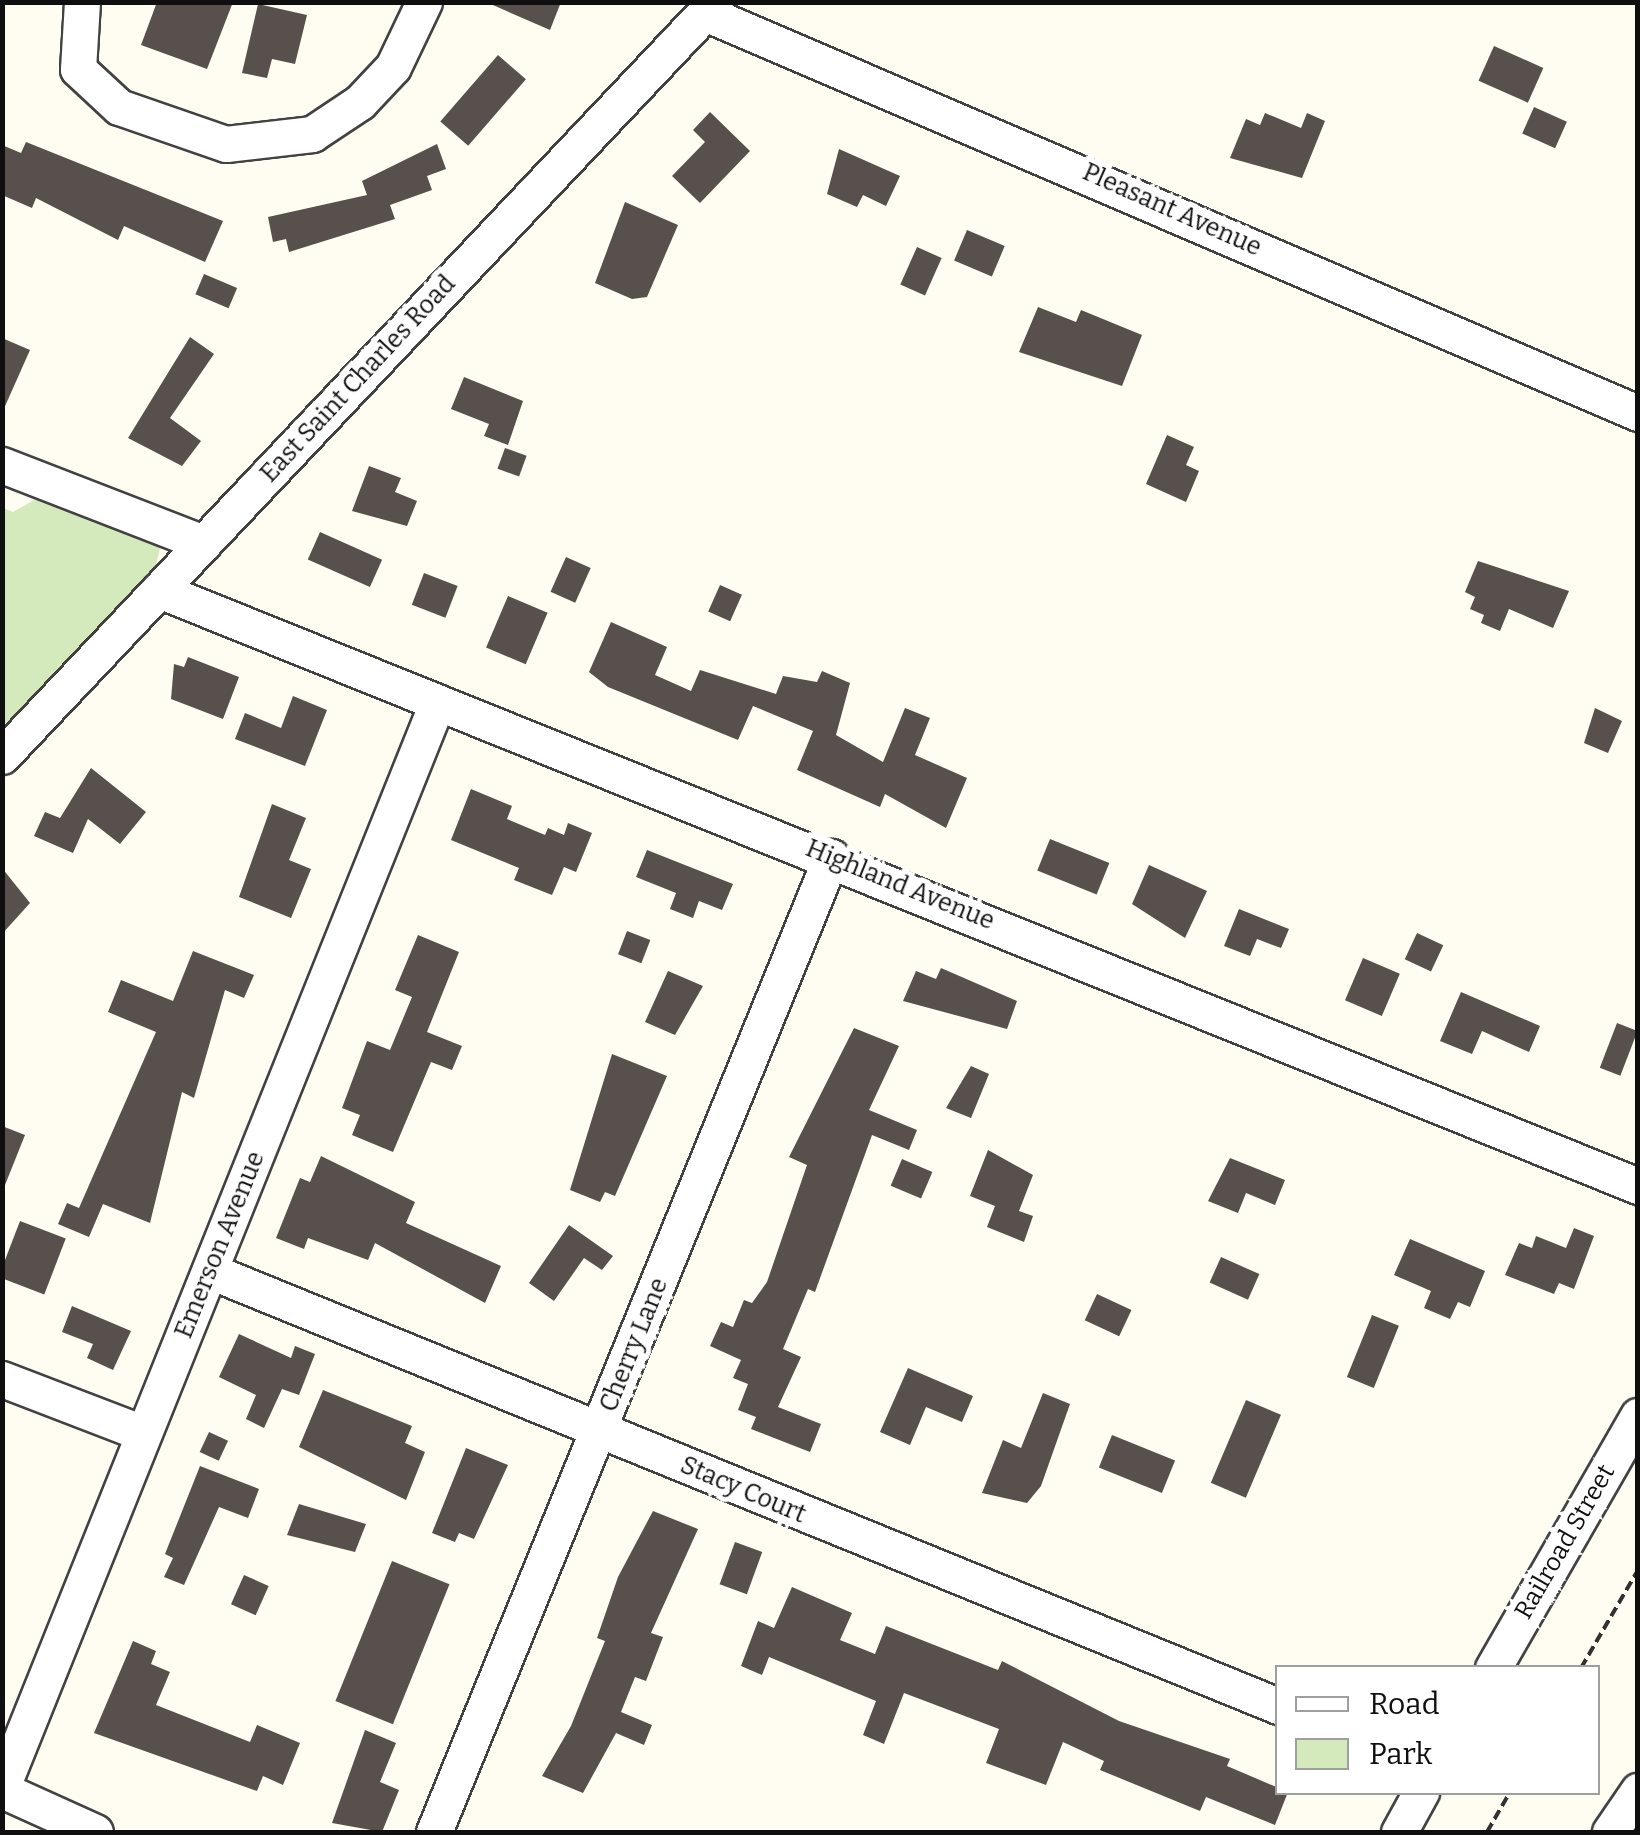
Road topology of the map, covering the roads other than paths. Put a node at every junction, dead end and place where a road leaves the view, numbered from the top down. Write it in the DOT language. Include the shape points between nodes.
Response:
graph roads {
  1 [pos="82,2"];
  2 [pos="424,2"];
  3 [pos="710,8"];
  4 [pos="1638,413"];
  5 [pos="2,465"];
  6 [pos="203,544"];
  7 [pos="159,590"];
  8 [pos="438,703"];
  9 [pos="2,756"];
  10 [pos="831,857"];
  11 [pos="1638,1186"];
  12 [pos="210,1271"];
  13 [pos="2,1379"];
  14 [pos="1638,1416"];
  15 [pos="600,1428"];
  16 [pos="144,1434"];
  17 [pos="1495,1665"];
  18 [pos="1275,1705"];
  19 [pos="2,1788"];
  20 [pos="1638,1791"];
  21 [pos="1420,1795"];
  22 [pos="95,1832"];
  23 [pos="434,1832"];
  24 [pos="1399,1832"];
  25 [pos="1610,1832"];
  1 -- 2 [label="street" via="78,69 119,107 226,144 312,134 360,102 393,68"];
  3 -- 4 [label="street, Pleasant Avenue"];
  3 -- 6 [label="street, East Saint Charles Road"];
  5 -- 6 [label="street"];
  6 -- 7 [label="street, East Saint Charles Road"];
  7 -- 8 [label="street, Highland Avenue"];
  7 -- 9 [label="street, East Saint Charles Road"];
  8 -- 10 [label="street, Highland Avenue"];
  8 -- 12 [label="street, Emerson Avenue"];
  10 -- 11 [label="street, Highland Avenue"];
  10 -- 15 [label="street, Cherry Lane"];
  12 -- 15 [label="street, Stacy Court"];
  12 -- 16 [label="street, Emerson Avenue"];
  13 -- 16 [label="street"];
  14 -- 17 [label="street, Railroad Street"];
  15 -- 18 [label="street, Stacy Court"];
  15 -- 23 [label="street, Cherry Lane"];
  16 -- 19 [label="street, Emerson Avenue"];
  19 -- 22 [label="street"];
  20 -- 25 [label="street"];
  21 -- 24 [label="street"];
}
